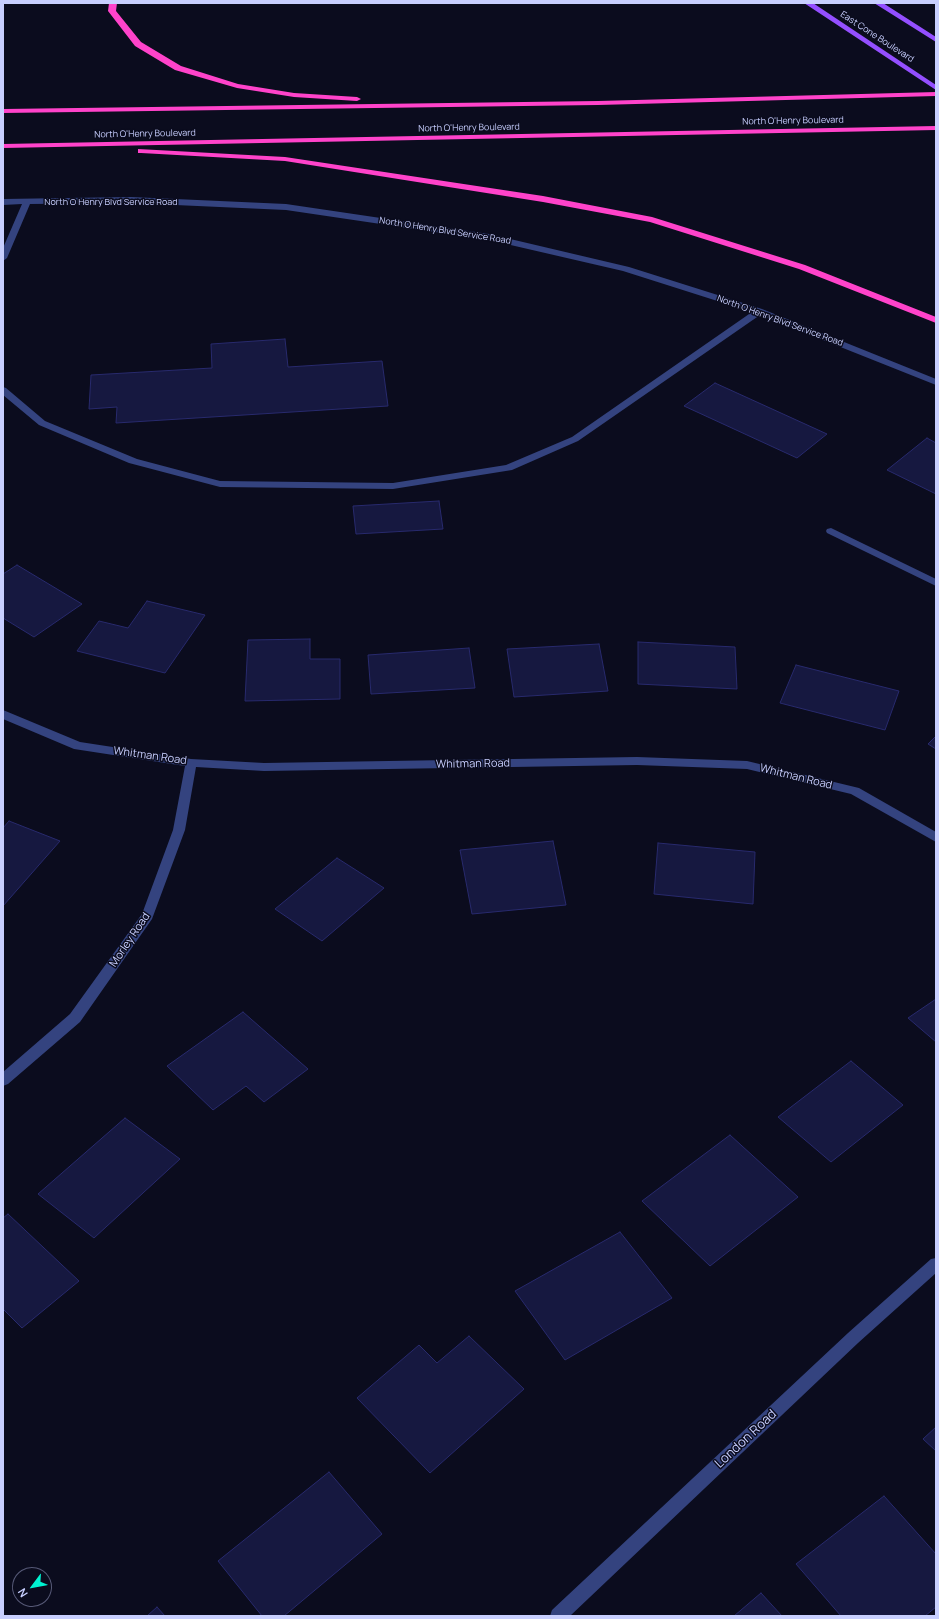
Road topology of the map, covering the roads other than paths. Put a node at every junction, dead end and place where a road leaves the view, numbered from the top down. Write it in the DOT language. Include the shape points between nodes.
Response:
graph roads {
  1 [pos="113,3"];
  2 [pos="808,3"];
  3 [pos="878,3"];
  4 [pos="936,40"];
  5 [pos="936,88"];
  6 [pos="936,94"];
  7 [pos="598,103"];
  8 [pos="3,111"];
  9 [pos="936,128"];
  10 [pos="3,146"];
  11 [pos="46,146"];
  12 [pos="3,202"];
  13 [pos="27,202"];
  14 [pos="3,258"];
  15 [pos="759,312"];
  16 [pos="936,320"];
  17 [pos="936,382"];
  18 [pos="3,390"];
  19 [pos="831,531"];
  20 [pos="936,583"];
  21 [pos="3,714"];
  22 [pos="191,763"];
  23 [pos="936,838"];
  24 [pos="3,1080"];
  25 [pos="936,1264"];
  26 [pos="558,1616"];
  1 -- 7 [label="highway" via="112,11 138,44 178,68 237,86 294,95 350,98"];
  2 -- 5 [label="main road, East Cone Boulevard"];
  3 -- 4 [label="main road"];
  6 -- 7 [label="highway"];
  7 -- 8 [label="highway"];
  9 -- 11 [label="highway, North O'Henry Boulevard"];
  10 -- 11 [label="highway, North O'Henry Boulevard"];
  11 -- 16 [label="highway" via="285,159 543,199 652,220 802,266"];
  12 -- 13 [label="street, North O Henry Blvd Service Road"];
  13 -- 14 [label="street"];
  13 -- 15 [label="street, North O Henry Blvd Service Road" via="131,200 286,207 424,226 489,237 626,268"];
  15 -- 17 [label="street, North O Henry Blvd Service Road"];
  15 -- 18 [label="street" via="575,439 508,468 393,486 220,484 133,461 42,423"];
  19 -- 20 [label="street"];
  21 -- 22 [label="street, Whitman Road" via="78,746"];
  22 -- 23 [label="street, Whitman Road" via="264,767 637,761 747,765 855,792"];
  22 -- 24 [label="street, Morley Road" via="179,830 148,916 75,1018"];
  25 -- 26 [label="street, London Road" via="847,1343"];
}
